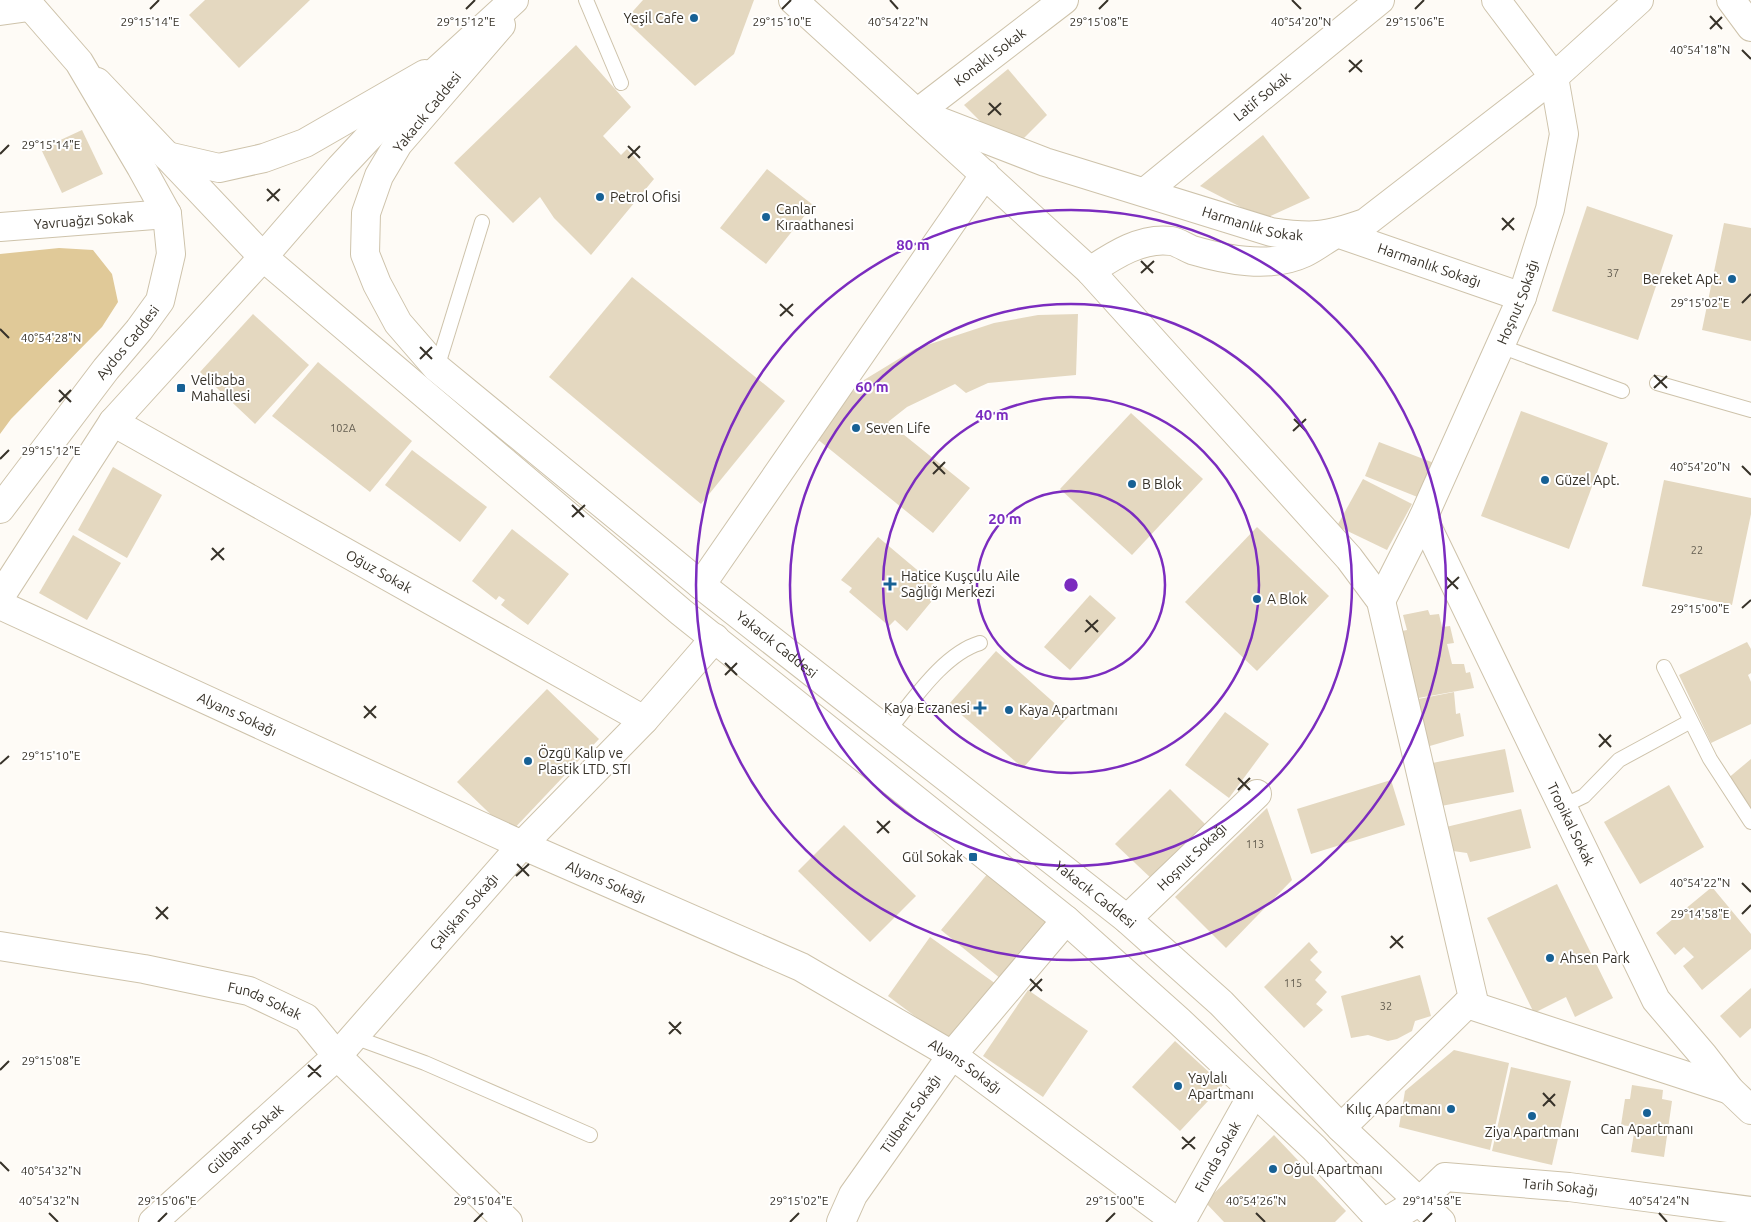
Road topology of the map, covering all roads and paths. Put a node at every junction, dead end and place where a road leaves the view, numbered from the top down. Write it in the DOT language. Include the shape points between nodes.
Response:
graph roads {
  1 [pos="514,0"];
  2 [pos="522,0"];
  3 [pos="586,0"];
  4 [pos="793,0"];
  5 [pos="1064,0"];
  6 [pos="1380,0"];
  7 [pos="1496,0"];
  8 [pos="1639,0"];
  9 [pos="1731,0"];
  10 [pos="27,3"];
  11 [pos="0,11"];
  12 [pos="1751,27"];
  13 [pos="79,62"];
  14 [pos="443,63"];
  15 [pos="1554,77"];
  16 [pos="621,83"];
  17 [pos="917,112"];
  18 [pos="167,156"];
  19 [pos="985,174"];
  20 [pos="1154,195"];
  21 [pos="167,214"];
  22 [pos="482,222"];
  23 [pos="0,227"];
  24 [pos="1337,233"];
  25 [pos="1191,250"];
  26 [pos="263,257"];
  27 [pos="1090,271"];
  28 [pos="1522,297"];
  29 [pos="1500,346"];
  30 [pos="437,368"];
  31 [pos="1657,384"];
  32 [pos="1622,390"];
  33 [pos="1751,410"];
  34 [pos="113,422"];
  35 [pos="0,509"];
  36 [pos="1423,518"];
  37 [pos="700,585"];
  38 [pos="0,597"];
  39 [pos="1381,601"];
  40 [pos="0,605"];
  41 [pos="715,638"];
  42 [pos="980,643"];
  43 [pos="1664,667"];
  44 [pos="644,720"];
  45 [pos="1689,722"];
  46 [pos="888,731"];
  47 [pos="1257,794"];
  48 [pos="1562,806"];
  49 [pos="1751,822"];
  50 [pos="522,845"];
  51 [pos="1127,919"];
  52 [pos="1066,920"];
  53 [pos="0,946"];
  54 [pos="1467,1004"];
  55 [pos="345,1046"];
  56 [pos="952,1055"];
  57 [pos="1730,1090"];
  58 [pos="1254,1092"];
  59 [pos="1751,1110"];
  60 [pos="1341,1128"];
  61 [pos="590,1135"];
  62 [pos="1420,1201"];
  63 [pos="1751,1211"];
  64 [pos="153,1222"];
  65 [pos="508,1222"];
  66 [pos="841,1222"];
  67 [pos="1176,1222"];
  68 [pos="1181,1222"];
  69 [pos="1384,1222"];
  70 [pos="1441,1222"];
  1 -- 14 [label="street, Yakacık Caddesi"];
  2 -- 30 [label="street, Yakacık Caddesi" via="398,144 379,176 366,213 365,254 377,284 398,323"];
  3 -- 16 [label="lane"];
  4 -- 17 [label="street"];
  5 -- 17 [label="street, Konaklı Sokak"];
  6 -- 20 [label="street, Latif Sokak"];
  7 -- 15 [label="street, Hoşnut Sokağı"];
  8 -- 15 [label="street, Harmanlık Sokak"];
  9 -- 12 [label="street"];
  10 -- 11 [label="street"];
  10 -- 13 [label="street, Aydos Caddesi"];
  13 -- 18 [label="street"];
  13 -- 21 [label="street, Aydos Caddesi"];
  14 -- 18 [label="street, Yakacık Caddesi" via="305,143 264,158 219,168"];
  14 -- 26 [label="street, Yakacık Caddesi" via="340,168"];
  15 -- 24 [label="street, Harmanlık Sokak" via="1365,223"];
  15 -- 28 [label="street, Hoşnut Sokağı" via="1564,134 1550,209"];
  17 -- 19 [label="street"];
  17 -- 20 [label="street, Harmanlık Sokak" via="1045,162"];
  18 -- 26 [label="street"];
  19 -- 27 [label="street"];
  19 -- 37 [label="street"];
  20 -- 24 [label="street, Harmanlık Sokak" via="1272,232 1308,237"];
  20 -- 25 [label="street"];
  21 -- 23 [label="street, Yavruağzı Sokak"];
  21 -- 35 [label="street, Aydos Caddesi" via="171,254 160,301"];
  22 -- 30 [label="lane"];
  24 -- 25 [label="street" via="1304,254 1279,261 1250,262"];
  24 -- 28 [label="street, Harmanlık Sokağı"];
  25 -- 27 [label="street" via="1171,241 1149,243 1121,251"];
  26 -- 34 [label="street"];
  26 -- 41 [label="street"];
  27 -- 39 [label="street" via="1349,558"];
  28 -- 29 [label="street, Hoşnut Sokağı"];
  29 -- 32 [label="lane"];
  29 -- 36 [label="street, Hoşnut Sokağı"];
  30 -- 37 [label="street, Yakacık Caddesi"];
  31 -- 33 [label="lane"];
  34 -- 38 [label="street"];
  34 -- 44 [label="street, Oğuz Sokak"];
  36 -- 39 [label="street, Hoşnut Sokağı"];
  36 -- 48 [label="street, Tropikal Sokak"];
  37 -- 46 [label="street, Yakacık Caddesi"];
  39 -- 54 [label="street" via="1472,998"];
  40 -- 50 [label="street, Alyans Sokağı"];
  41 -- 44 [label="street, Çalışkan Sokağı"];
  41 -- 52 [label="street"];
  42 -- 46 [label="lane" via="963,650 929,680"];
  43 -- 45 [label="lane"];
  44 -- 50 [label="street, Çalışkan Sokağı"];
  45 -- 48 [label="lane" via="1619,760 1584,796"];
  45 -- 49 [label="lane"];
  46 -- 51 [label="street, Yakacık Caddesi"];
  47 -- 51 [label="street, Hoşnut Sokağı"];
  48 -- 57 [label="street, Tropikal Sokak" via="1656,1000"];
  50 -- 55 [label="street, Çalışkan Sokağı"];
  50 -- 56 [label="street, Alyans Sokağı" via="801,967"];
  51 -- 60 [label="street, Yakacık Caddesi" via="1221,1003"];
  52 -- 56 [label="street, Tülbent Sokağı"];
  52 -- 58 [label="street"];
  53 -- 55 [label="street, Funda Sokak" via="144,969 249,992 306,1018"];
  54 -- 57 [label="street"];
  54 -- 60 [label="street"];
  55 -- 61 [label="lane" via="425,1063"];
  55 -- 64 [label="street, Gülbahar Sokak"];
  55 -- 65 [label="street, Funda Sokak"];
  56 -- 66 [label="street, Tülbent Sokağı" via="853,1194"];
  56 -- 67 [label="street, Alyans Sokağı"];
  57 -- 59 [label="street, Tropikal Sokak"];
  58 -- 68 [label="street, Funda Sokak"];
  58 -- 69 [label="street" via="1314,1148"];
  60 -- 62 [label="street, Yakacık Caddesi"];
  62 -- 63 [label="street, Tarih Sokağı" via="1446,1177 1569,1187"];
  62 -- 69 [label="street, Tarih Sokağı"];
  62 -- 70 [label="street, Yakacık Caddesi"];
}
